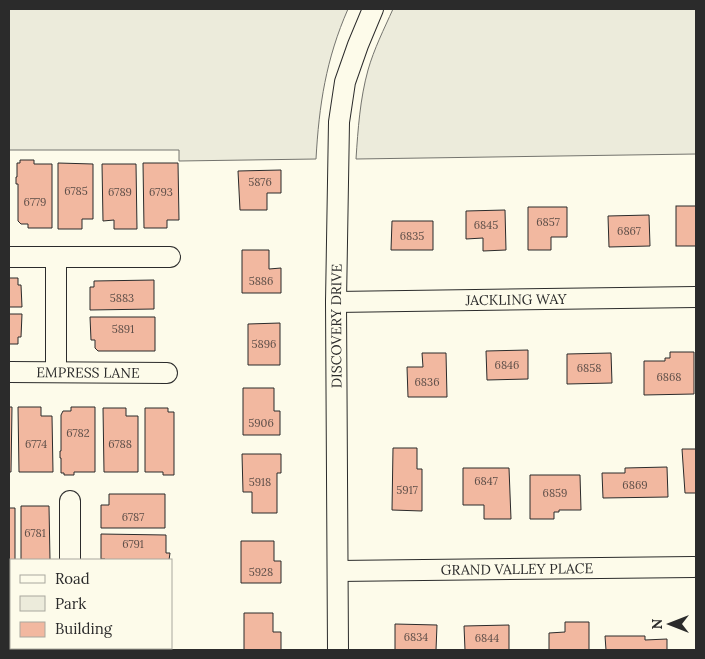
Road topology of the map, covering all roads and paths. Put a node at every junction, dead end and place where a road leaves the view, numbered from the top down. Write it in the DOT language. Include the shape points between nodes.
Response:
graph roads {
  1 [pos="373,9"];
  2 [pos="9,257"];
  3 [pos="56,257"];
  4 [pos="170,257"];
  5 [pos="696,297"];
  6 [pos="336,302"];
  7 [pos="9,372"];
  8 [pos="56,372"];
  9 [pos="167,373"];
  10 [pos="70,501"];
  11 [pos="70,559"];
  12 [pos="694,567"];
  13 [pos="338,571"];
  14 [pos="338,650"];
  1 -- 6 [label="street, DISCOVERY DRIVE" via="345,82 339,122"];
  2 -- 3 [label="street"];
  3 -- 4 [label="street"];
  3 -- 8 [label="street"];
  5 -- 6 [label="street, JACKLING WAY"];
  6 -- 13 [label="street, DISCOVERY DRIVE"];
  7 -- 8 [label="street, EMPRESS LANE"];
  8 -- 9 [label="street, EMPRESS LANE"];
  10 -- 11 [label="street"];
  12 -- 13 [label="street, GRAND VALLEY PLACE"];
  13 -- 14 [label="street, DISCOVERY DRIVE"];
}
